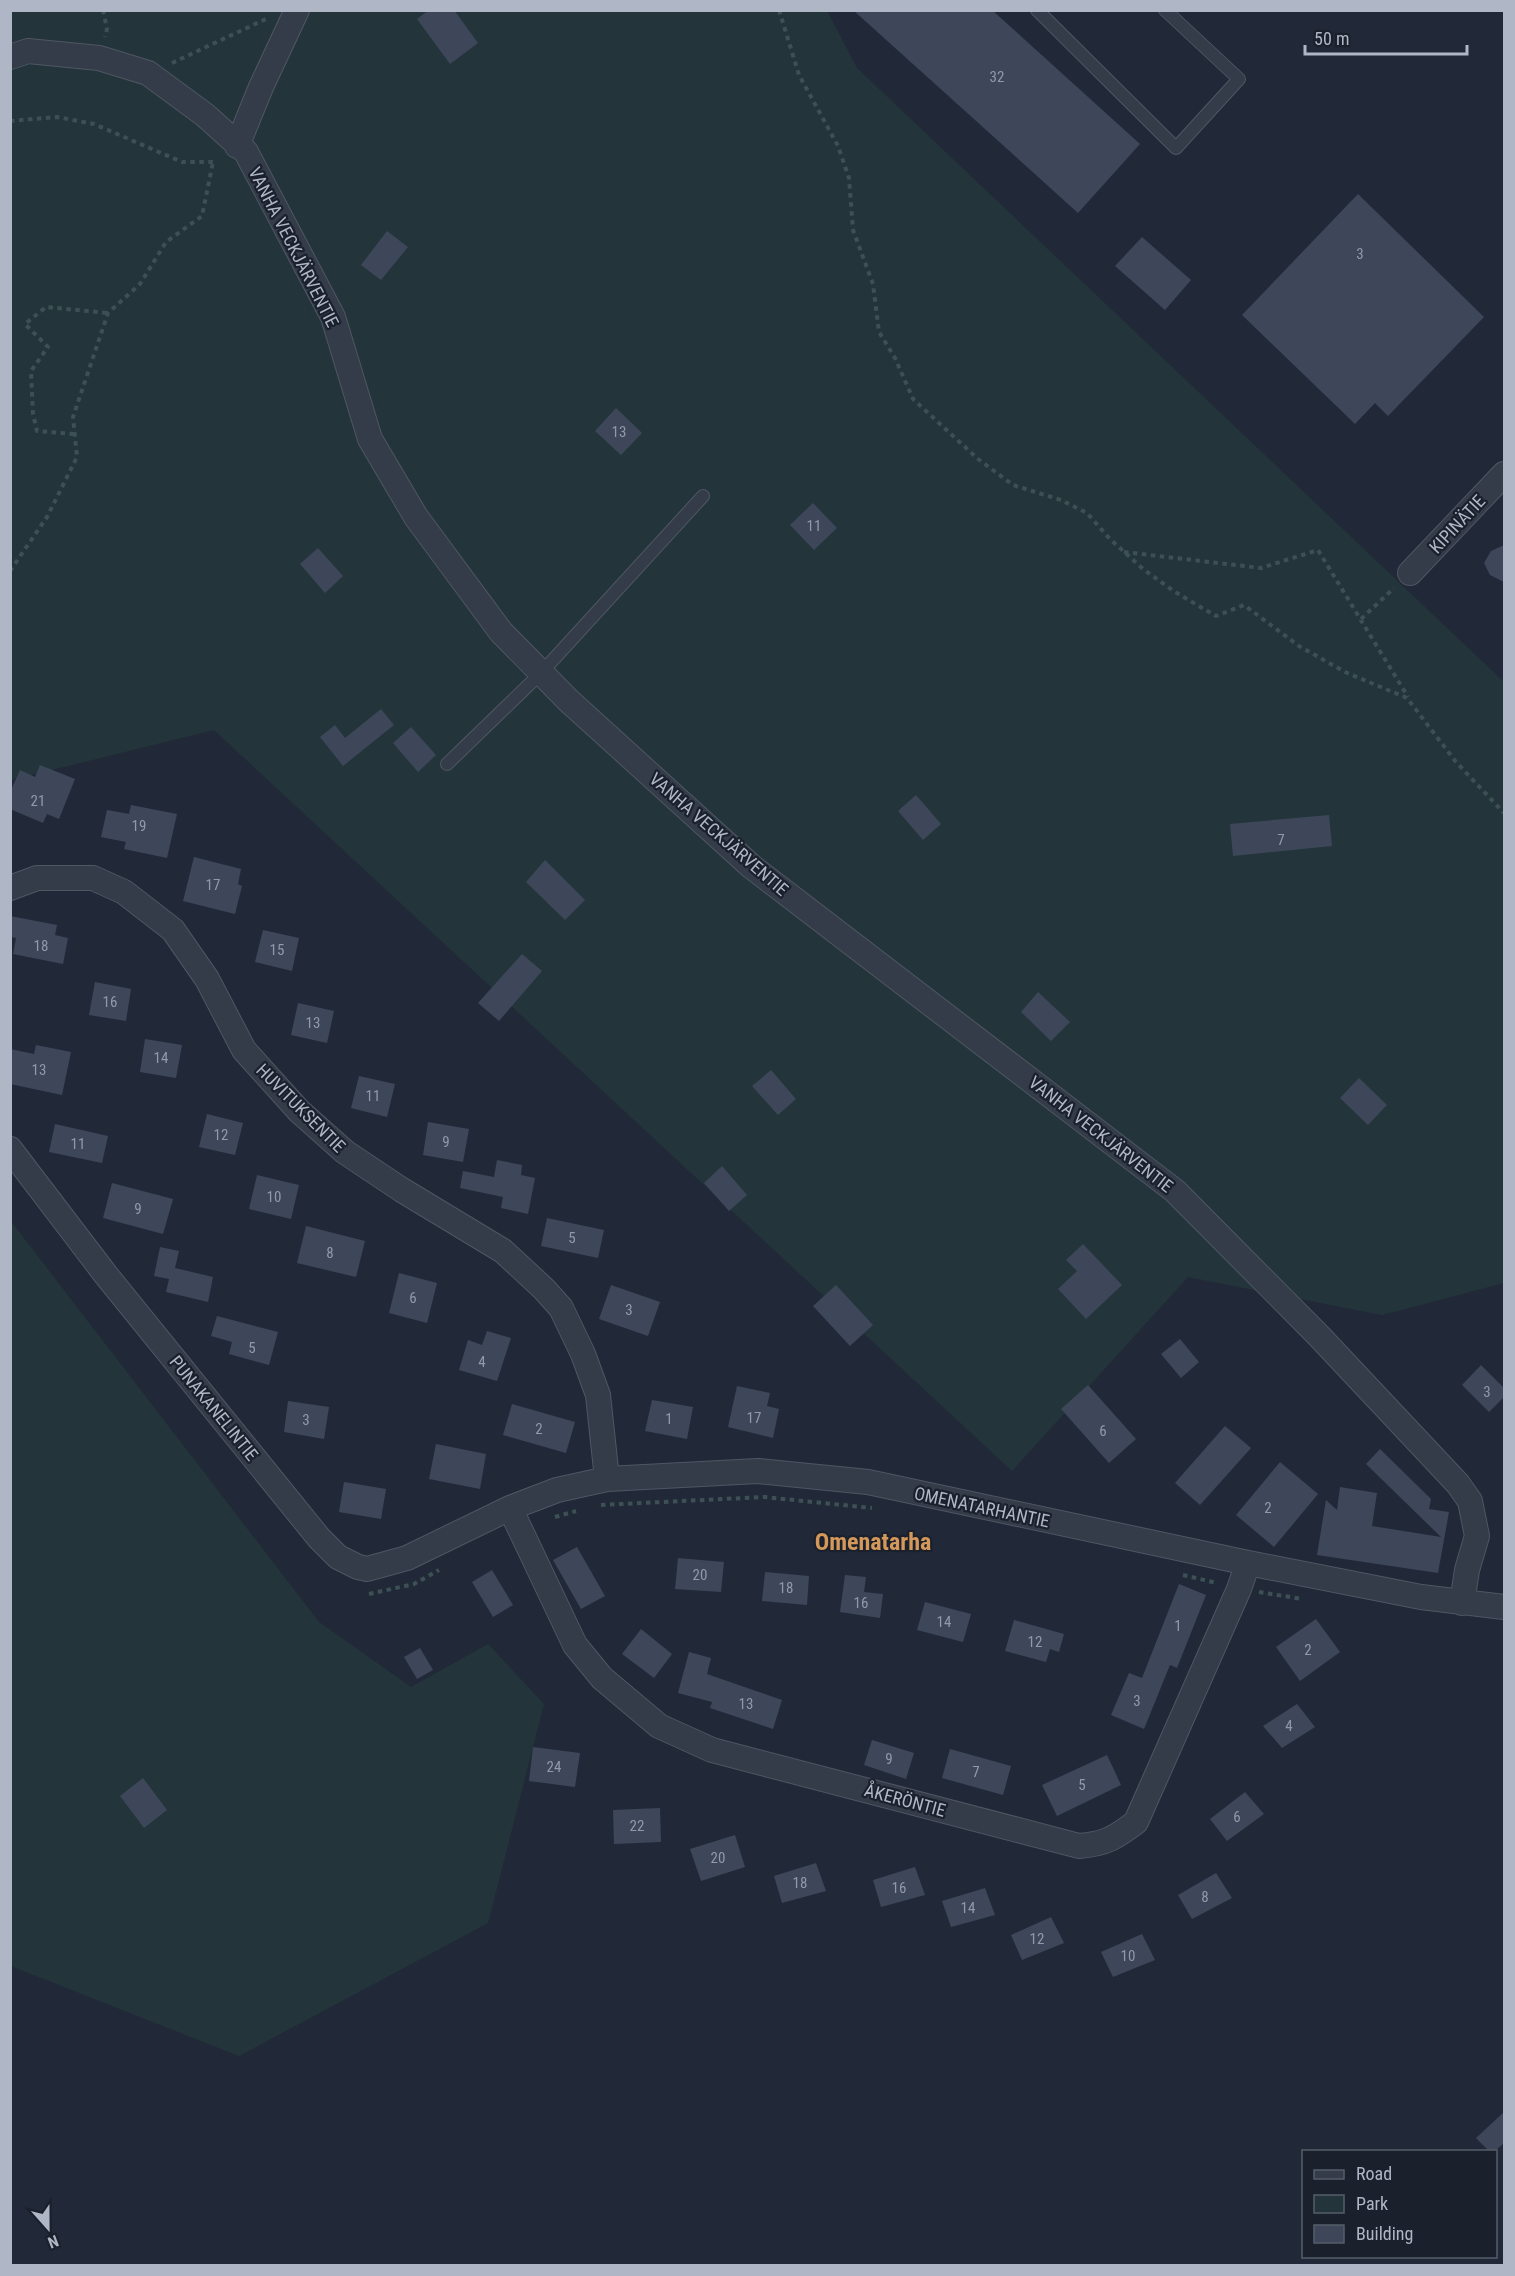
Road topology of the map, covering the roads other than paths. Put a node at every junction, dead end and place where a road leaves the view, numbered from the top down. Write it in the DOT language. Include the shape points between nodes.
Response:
graph roads {
  1 [pos="1037,10"];
  2 [pos="1165,10"];
  3 [pos="286,13"];
  4 [pos="10,57"];
  5 [pos="237,146"];
  6 [pos="1504,474"];
  7 [pos="703,496"];
  8 [pos="1410,573"];
  9 [pos="541,673"];
  10 [pos="447,764"];
  11 [pos="10,888"];
  12 [pos="10,1149"];
  13 [pos="607,1479"];
  14 [pos="514,1518"];
  15 [pos="463,1530"];
  16 [pos="1248,1563"];
  17 [pos="1462,1603"];
  18 [pos="1504,1607"];
  1 -- 2 [label="lane" via="1176,148 1239,79"];
  3 -- 5 [label="street"];
  4 -- 5 [label="street, VANHA VECKJÄRVENTIE" via="28,51 99,58 148,73 205,115"];
  5 -- 9 [label="street, VANHA VECKJÄRVENTIE" via="246,152 333,318 370,439 416,517 501,632"];
  6 -- 8 [label="street, KIPINÄTIE"];
  7 -- 9 [label="lane"];
  9 -- 10 [label="lane"];
  9 -- 17 [label="street, VANHA VECKJÄRVENTIE" via="752,867 1175,1191 1328,1345 1470,1501 1477,1536"];
  11 -- 13 [label="street, HUVITUKSENTIE" via="38,878 93,878 124,892 173,930 207,978 244,1050 299,1111 345,1152 503,1251 544,1289 561,1308 598,1395"];
  12 -- 15 [label="street, PUNAKANELINTIE" via="106,1275 319,1539 338,1557 368,1569 407,1558"];
  13 -- 14 [label="street, OMENATARHANTIE" via="558,1490"];
  13 -- 16 [label="street, OMENATARHANTIE" via="758,1471 868,1482"];
  14 -- 15 [label="street, OMENATARHANTIE"];
  14 -- 16 [label="street, ÅKERÖNTIE" via="575,1645 602,1678 659,1726 712,1750 1079,1846 1114,1839 1136,1822"];
  16 -- 17 [label="street, OMENATARHANTIE"];
  17 -- 18 [label="street, OMENATARHANTIE"];
}
